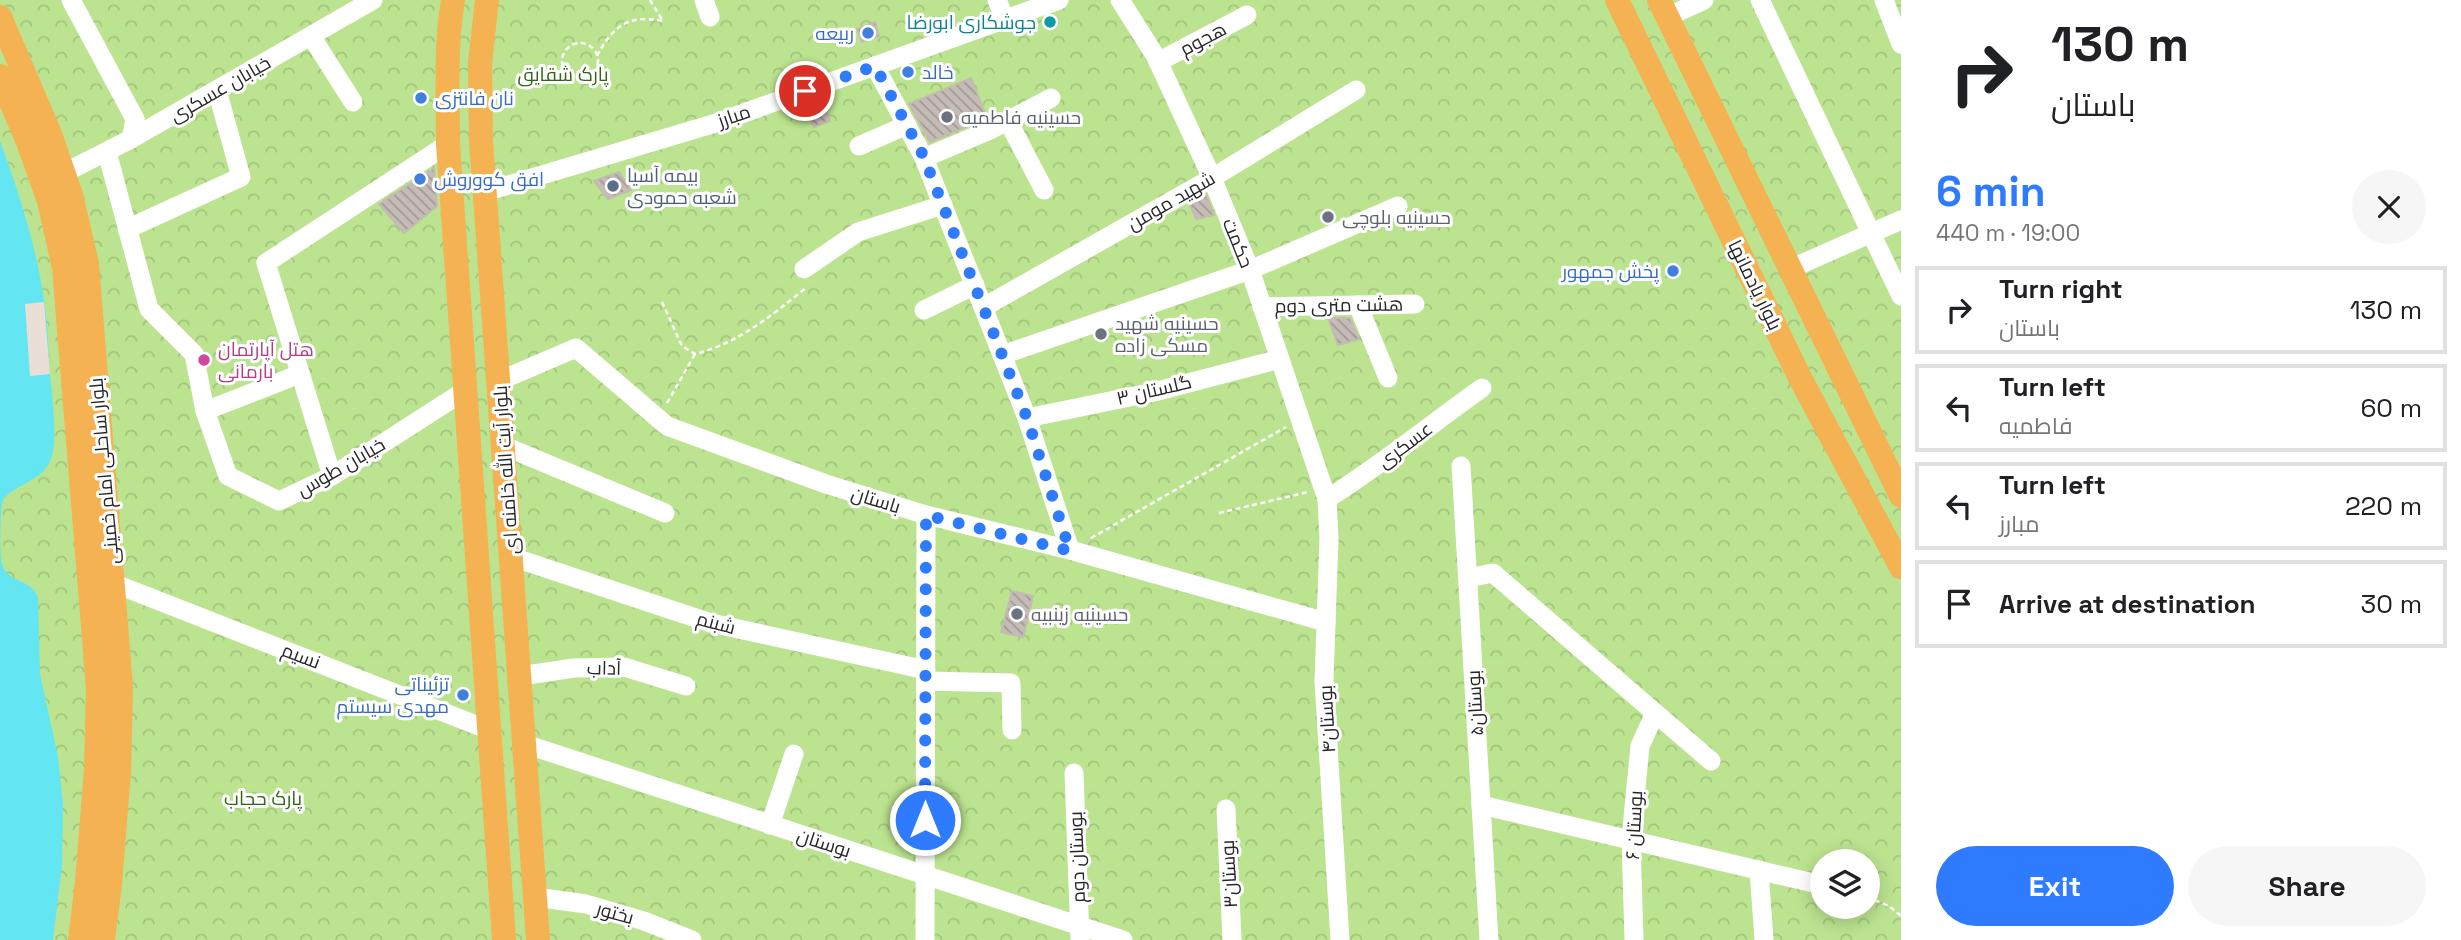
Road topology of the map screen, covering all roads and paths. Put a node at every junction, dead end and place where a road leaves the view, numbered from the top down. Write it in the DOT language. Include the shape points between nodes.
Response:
graph roads {
  1 [pos="71,0"];
  2 [pos="373,0"];
  3 [pos="453,0"];
  4 [pos="487,0"];
  5 [pos="650,0"];
  6 [pos="997,0"];
  7 [pos="1059,0"];
  8 [pos="1119,0"];
  9 [pos="1617,0"];
  10 [pos="1704,0"];
  11 [pos="1760,0"];
  12 [pos="1884,0"];
  13 [pos="1663,8"];
  14 [pos="1247,15"];
  15 [pos="0,17"];
  16 [pos="1005,19"];
  17 [pos="311,36"];
  18 [pos="1901,44"];
  19 [pos="597,56"];
  20 [pos="1158,62"];
  21 [pos="875,66"];
  22 [pos="0,76"];
  23 [pos="217,90"];
  24 [pos="1356,90"];
  25 [pos="1051,98"];
  26 [pos="353,102"];
  27 [pos="1008,121"];
  28 [pos="907,125"];
  29 [pos="131,139"];
  30 [pos="448,144"];
  31 [pos="859,146"];
  32 [pos="107,152"];
  33 [pos="924,158"];
  34 [pos="64,173"];
  35 [pos="1212,178"];
  36 [pos="1044,190"];
  37 [pos="485,192"];
  38 [pos="943,205"];
  39 [pos="1398,206"];
  40 [pos="1901,220"];
  41 [pos="127,229"];
  42 [pos="1871,233"];
  43 [pos="1790,269"];
  44 [pos="1250,270"];
  45 [pos="805,278"];
  46 [pos="975,285"];
  47 [pos="1901,296"];
  48 [pos="662,302"];
  49 [pos="1415,304"];
  50 [pos="1358,305"];
  51 [pos="984,307"];
  52 [pos="1262,307"];
  53 [pos="924,310"];
  54 [pos="695,354"];
  55 [pos="1003,355"];
  56 [pos="1280,359"];
  57 [pos="1834,360"];
  58 [pos="300,374"];
  59 [pos="1388,378"];
  60 [pos="1800,378"];
  61 [pos="499,381"];
  62 [pos="1482,388"];
  63 [pos="466,390"];
  64 [pos="205,411"];
  65 [pos="659,418"];
  66 [pos="1027,418"];
  67 [pos="1301,418"];
  68 [pos="504,446"];
  69 [pos="1461,466"];
  70 [pos="332,476"];
  71 [pos="1325,493"];
  72 [pos="1901,496"];
  73 [pos="666,513"];
  74 [pos="1219,513"];
  75 [pos="926,515"];
  76 [pos="1070,551"];
  77 [pos="512,557"];
  78 [pos="1901,567"];
  79 [pos="1468,578"];
  80 [pos="113,583"];
  81 [pos="1326,622"];
  82 [pos="926,675"];
  83 [pos="520,676"];
  84 [pos="686,686"];
  85 [pos="1655,713"];
  86 [pos="489,730"];
  87 [pos="1012,730"];
  88 [pos="525,744"];
  89 [pos="794,754"];
  90 [pos="1711,761"];
  91 [pos="1074,773"];
  92 [pos="1481,805"];
  93 [pos="1226,809"];
  94 [pos="770,825"];
  95 [pos="1631,839"];
  96 [pos="1759,870"];
  97 [pos="924,876"];
  98 [pos="1810,882"];
  99 [pos="99,883"];
  100 [pos="535,897"];
  101 [pos="1880,902"];
  102 [pos="1901,916"];
  103 [pos="1080,933"];
  104 [pos="80,940"];
  105 [pos="103,940"];
  106 [pos="504,940"];
  107 [pos="538,940"];
  108 [pos="692,940"];
  109 [pos="925,940"];
  110 [pos="1123,940"];
  111 [pos="1232,940"];
  112 [pos="1340,940"];
  113 [pos="1489,940"];
  114 [pos="1634,940"];
  115 [pos="1764,940"];
  1 -- 29 [label="street" via="135,119"];
  2 -- 17 [label="street, خیابان عسکری"];
  3 -- 30 [label="main road, بلوار آیت الله خامنه ای"];
  4 -- 37 [label="main road, بلوار آیت الله خامنه ای" via="480,63"];
  5 -- 19 [label="path" via="663,21 648,18 619,26"];
  6 -- 16 [label="street"];
  7 -- 16 [label="street, مبارز"];
  8 -- 20 [label="street, حکمت"];
  9 -- 60 [label="main road, بلوار یادمانها"];
  10 -- 13 [label="street"];
  11 -- 42 [label="street"];
  12 -- 18 [label="street"];
  13 -- 43 [label="main road, بلوار یادمانها"];
  14 -- 20 [label="street, هجوم"];
  15 -- 34 [label="main road, بلوار ساحلی امام خمینی"];
  16 -- 21 [label="street, مبارز"];
  17 -- 23 [label="street, خیابان عسکری"];
  17 -- 26 [label="street"];
  19 -- 19 [label="path" via="597,68 584,79 567,74 562,63 565,52 579,43"];
  20 -- 35 [label="street, حکمت"];
  21 -- 28 [label="street"];
  21 -- 37 [label="street, مبارز" via="716,123"];
  22 -- 99 [label="main road, بلوار ساحلی امام خمینی" via="49,201 64,268 98,688"];
  23 -- 29 [label="street, خیابان عسکری"];
  23 -- 41 [label="street" via="241,177"];
  24 -- 35 [label="street, شهید مومن"];
  25 -- 27 [label="street"];
  27 -- 33 [label="street"];
  27 -- 36 [label="street"];
  28 -- 31 [label="street"];
  28 -- 33 [label="street"];
  29 -- 32 [label="street, خیابان عسکری"];
  30 -- 58 [label="street" via="266,263"];
  30 -- 63 [label="main road, بلوار آیت الله خامنه ای"];
  32 -- 34 [label="street, خیابان عسکری"];
  32 -- 41 [label="street, خیابان طوس"];
  33 -- 38 [label="street"];
  34 -- 80 [label="main road, بلوار ساحلی امام خمینی" via="87,264"];
  35 -- 44 [label="street, حکمت"];
  35 -- 51 [label="street, شهید مومن"];
  37 -- 61 [label="main road, بلوار آیت الله خامنه ای"];
  38 -- 45 [label="street" via="858,232"];
  38 -- 46 [label="street"];
  39 -- 44 [label="street"];
  40 -- 42 [label="street"];
  41 -- 64 [label="street, خیابان طوس" via="149,309 194,354"];
  42 -- 43 [label="street"];
  42 -- 47 [label="street"];
  43 -- 57 [label="main road, بلوار یادمانها"];
  44 -- 52 [label="street, حکمت"];
  44 -- 55 [label="street"];
  45 -- 54 [label="path" via="763,322 718,348"];
  46 -- 51 [label="street"];
  46 -- 53 [label="street"];
  48 -- 54 [label="path" via="682,346"];
  49 -- 50 [label="street, هشت متری دوم"];
  50 -- 52 [label="street, هشت متری دوم"];
  50 -- 59 [label="street"];
  51 -- 55 [label="street"];
  52 -- 56 [label="street, حکمت"];
  54 -- 65 [label="path"];
  55 -- 66 [label="street"];
  56 -- 66 [label="street, گلستان ۳"];
  56 -- 67 [label="street, حکمت"];
  57 -- 60 [label="main road"];
  57 -- 72 [label="main road, بلوار یادمانها"];
  58 -- 64 [label="street"];
  58 -- 70 [label="street"];
  60 -- 78 [label="main road, بلوار یادمانها"];
  61 -- 65 [label="street, باستان" via="576,348"];
  61 -- 68 [label="main road, بلوار آیت الله خامنه ای"];
  62 -- 71 [label="street, عسکری" via="1372,470"];
  63 -- 70 [label="street, خیابان طوس"];
  63 -- 86 [label="main road, بلوار آیت الله خامنه ای"];
  64 -- 70 [label="street, خیابان طوس" via="228,476 279,501"];
  65 -- 75 [label="street, باستان" via="667,426 825,484"];
  66 -- 76 [label="street"];
  67 -- 71 [label="street, حکمت"];
  67 -- 76 [label="path"];
  68 -- 73 [label="street"];
  68 -- 77 [label="main road, بلوار آیت الله خامنه ای"];
  69 -- 79 [label="street, بوستان۵"];
  71 -- 74 [label="path"];
  71 -- 81 [label="street, بوستان۴" via="1329,538"];
  75 -- 76 [label="street, باستان"];
  75 -- 82 [label="street"];
  76 -- 81 [label="street, باستان"];
  77 -- 82 [label="street, شبنم" via="710,624"];
  77 -- 83 [label="main road, بلوار آیت الله خامنه ای"];
  79 -- 85 [label="street" via="1493,573"];
  79 -- 92 [label="street, بوستان۵"];
  80 -- 86 [label="street, نسیم"];
  80 -- 99 [label="main road, بلوار ساحلی امام خمینی" via="121,687 119,771"];
  81 -- 112 [label="street, بوستان۴" via="1324,681"];
  82 -- 87 [label="street, شبنم" via="1011,683"];
  82 -- 97 [label="street"];
  83 -- 84 [label="street, آداب" via="624,667"];
  83 -- 88 [label="main road, بلوار آیت الله خامنه ای"];
  85 -- 90 [label="street"];
  85 -- 95 [label="street, بوستان ۶" via="1640,746"];
  86 -- 106 [label="main road, بلوار آیت الله خامنه ای"];
  88 -- 94 [label="street, بوستان"];
  88 -- 100 [label="main road, بلوار آیت الله خامنه ای"];
  89 -- 94 [label="street"];
  91 -- 103 [label="street, بوستان دوم"];
  92 -- 95 [label="street"];
  92 -- 113 [label="street, بوستان۵"];
  93 -- 111 [label="street, بوستان۳"];
  94 -- 97 [label="street, بوستان"];
  95 -- 96 [label="street"];
  95 -- 114 [label="street, بوستان ۶"];
  96 -- 98 [label="street"];
  96 -- 115 [label="street"];
  97 -- 103 [label="street, بوستان"];
  97 -- 109 [label="street"];
  99 -- 104 [label="main road, بلوار ساحلی امام خمینی"];
  99 -- 105 [label="main road, بلوار ساحلی امام خمینی"];
  100 -- 107 [label="main road, بلوار آیت الله خامنه ای"];
  100 -- 108 [label="street, بختور" via="586,904"];
  101 -- 102 [label="path"];
  103 -- 110 [label="street, بوستان"];
}
